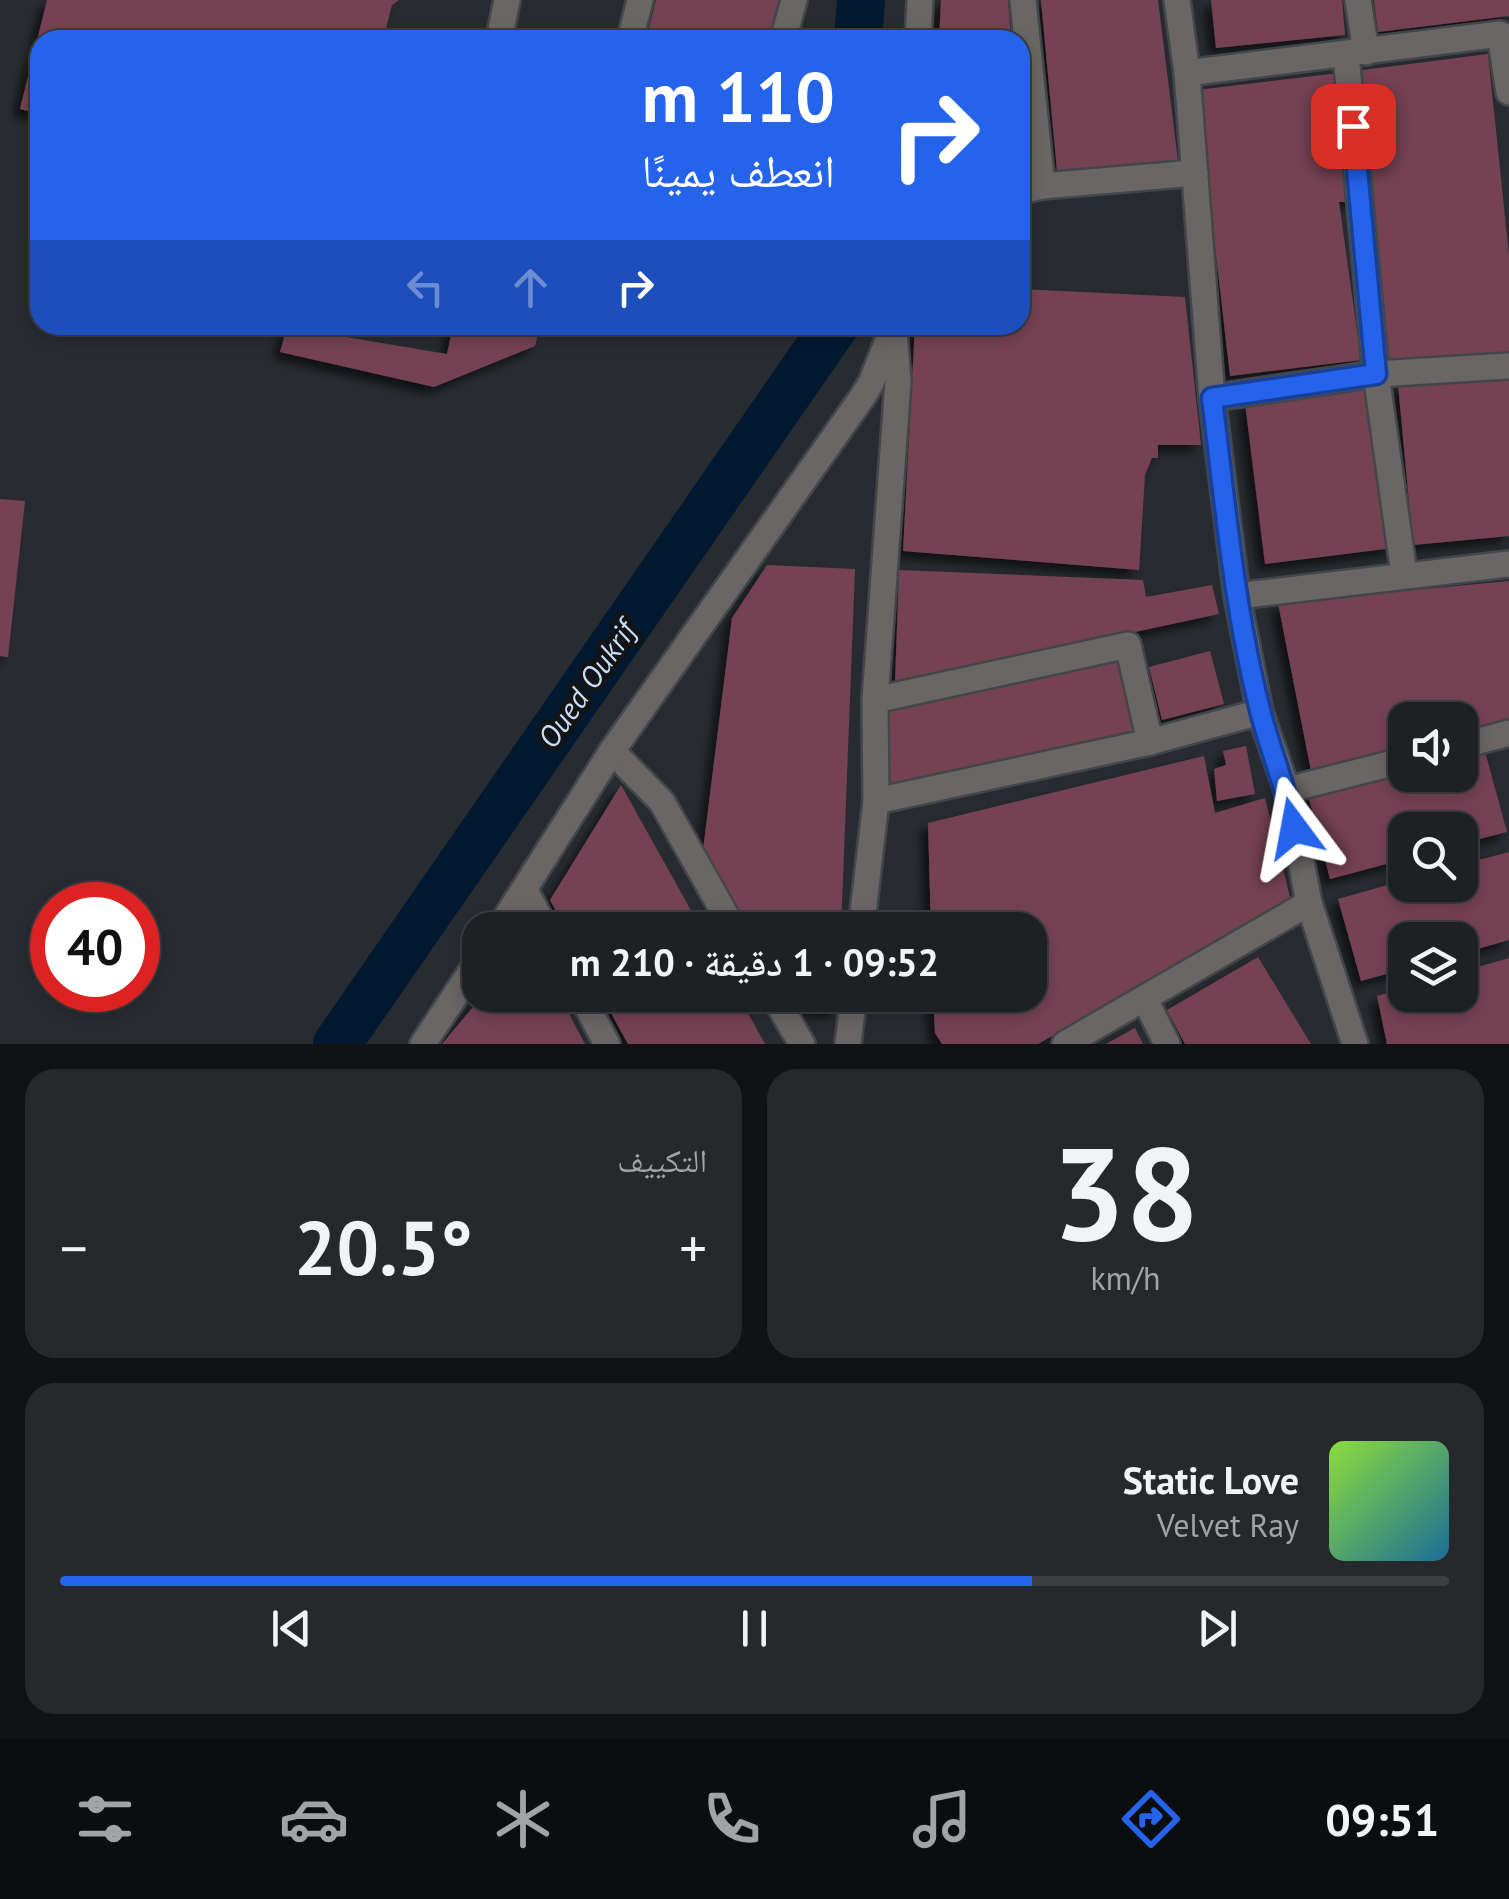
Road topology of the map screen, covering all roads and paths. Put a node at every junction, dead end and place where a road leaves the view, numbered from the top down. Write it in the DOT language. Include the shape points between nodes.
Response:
graph roads {
  1 [pos="507,0"];
  2 [pos="640,0"];
  3 [pos="794,0"];
  4 [pos="920,0"];
  5 [pos="1024,0"];
  6 [pos="1177,0"];
  7 [pos="1358,0"];
  8 [pos="501,30"];
  9 [pos="632,30"];
  10 [pos="786,30"];
  11 [pos="918,30"];
  12 [pos="1025,30"];
  13 [pos="1356,53"];
  14 [pos="1187,73"];
  15 [pos="1509,92"];
  16 [pos="1030,161"];
  17 [pos="1195,173"];
  18 [pos="1031,188"];
  19 [pos="890,335"];
  20 [pos="895,335"];
  21 [pos="1509,366"];
  22 [pos="1376,374"];
  23 [pos="1212,398"];
  24 [pos="1509,564"];
  25 [pos="1404,574"];
  26 [pos="1237,596"];
  27 [pos="875,700"];
  28 [pos="1260,712"];
  29 [pos="1509,734"];
  30 [pos="1150,742"];
  31 [pos="1478,742"];
  32 [pos="612,752"];
  33 [pos="1388,764"];
  34 [pos="1287,790"];
  35 [pos="876,801"];
  36 [pos="524,890"];
  37 [pos="1309,904"];
  38 [pos="510,912"];
  39 [pos="536,912"];
  40 [pos="724,912"];
  41 [pos="863,912"];
  42 [pos="462,985"];
  43 [pos="1145,999"];
  44 [pos="589,1012"];
  45 [pos="783,1012"];
  46 [pos="852,1012"];
  47 [pos="423,1044"];
  48 [pos="607,1044"];
  49 [pos="802,1044"];
  50 [pos="848,1044"];
  51 [pos="1065,1044"];
  52 [pos="1167,1044"];
  53 [pos="1355,1044"];
  1 -- 8 [label="street"];
  2 -- 9 [label="street"];
  3 -- 10 [label="street"];
  4 -- 11 [label="street"];
  5 -- 12 [label="street"];
  6 -- 14 [label="street"];
  7 -- 13 [label="street"];
  13 -- 14 [label="street"];
  13 -- 15 [label="street" via="1500,34"];
  13 -- 22 [label="street"];
  14 -- 17 [label="street"];
  16 -- 18 [label="street"];
  17 -- 18 [label="street"];
  17 -- 23 [label="street"];
  19 -- 32 [label="street" via="872,382"];
  20 -- 27 [label="street" via="898,382"];
  21 -- 22 [label="street"];
  22 -- 23 [label="street"];
  22 -- 25 [label="street"];
  23 -- 26 [label="street"];
  24 -- 25 [label="street"];
  25 -- 26 [label="street"];
  26 -- 28 [label="street"];
  27 -- 30 [label="street" via="1128,645"];
  27 -- 35 [label="street"];
  28 -- 30 [label="street"];
  28 -- 34 [label="street"];
  29 -- 31 [label="street"];
  30 -- 35 [label="street"];
  32 -- 36 [label="street"];
  32 -- 40 [label="street" via="662,802"];
  33 -- 34 [label="street"];
  34 -- 37 [label="street"];
  35 -- 41 [label="street"];
  36 -- 38 [label="street"];
  36 -- 39 [label="street"];
  37 -- 43 [label="street"];
  37 -- 53 [label="street"];
  42 -- 47 [label="street"];
  43 -- 51 [label="street"];
  43 -- 52 [label="street"];
  44 -- 48 [label="street"];
  45 -- 49 [label="street"];
  46 -- 50 [label="street"];
}
